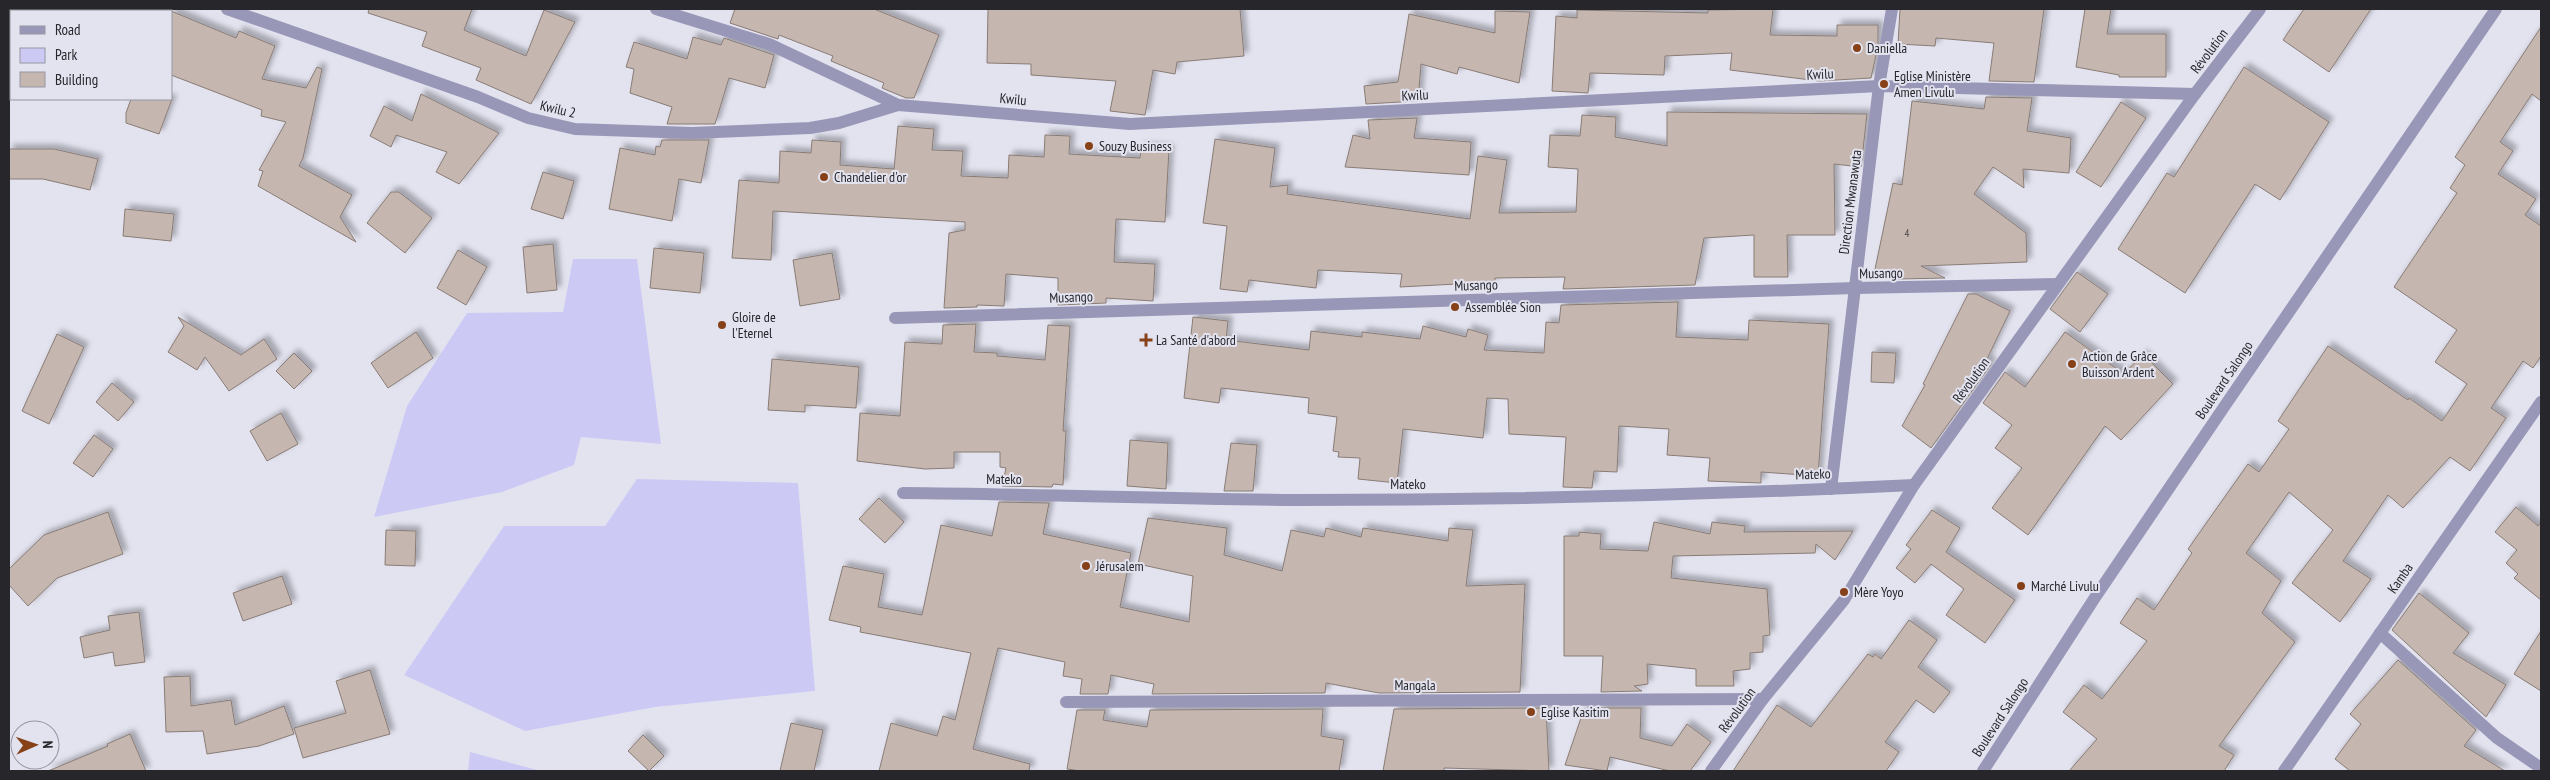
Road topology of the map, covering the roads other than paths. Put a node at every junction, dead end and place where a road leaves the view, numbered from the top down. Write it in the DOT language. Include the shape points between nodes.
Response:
graph roads {
  1 [pos="227,9"];
  2 [pos="656,9"];
  3 [pos="1892,9"];
  4 [pos="2260,9"];
  5 [pos="2496,9"];
  6 [pos="1879,86"];
  7 [pos="2195,94"];
  8 [pos="898,105"];
  9 [pos="2057,284"];
  10 [pos="1855,288"];
  11 [pos="895,318"];
  12 [pos="2541,402"];
  13 [pos="1914,485"];
  14 [pos="1831,489"];
  15 [pos="903,493"];
  16 [pos="2380,633"];
  17 [pos="1764,698"];
  18 [pos="1066,702"];
  19 [pos="2541,768"];
  20 [pos="1711,771"];
  21 [pos="1983,771"];
  22 [pos="2284,771"];
  1 -- 8 [label="street, Kwilu 2" via="478,97 528,118 575,129 692,133 810,128"];
  2 -- 8 [label="street, Kwilu" via="770,44"];
  3 -- 6 [label="street, Direction Mwanawuta"];
  4 -- 7 [label="street, Révolution"];
  5 -- 21 [label="street, Boulevard Salongo" via="2202,439"];
  6 -- 7 [label="street, Kwilu"];
  6 -- 8 [label="street, Kwilu" via="1130,124"];
  6 -- 10 [label="street, Direction Mwanawuta"];
  7 -- 9 [label="street, Révolution"];
  9 -- 10 [label="street, Musango"];
  9 -- 13 [label="street, Révolution"];
  10 -- 11 [label="street, Musango"];
  10 -- 14 [label="street, Direction Mwanawuta"];
  12 -- 16 [label="street, Kamba"];
  13 -- 14 [label="street, Mateko"];
  13 -- 17 [label="street, Révolution" via="1844,600"];
  14 -- 15 [label="street, Mateko" via="1478,499 1300,500"];
  16 -- 19 [label="street" via="2497,738"];
  16 -- 22 [label="street, Kamba"];
  17 -- 18 [label="street, Mangala"];
  17 -- 20 [label="street, Révolution"];
}
